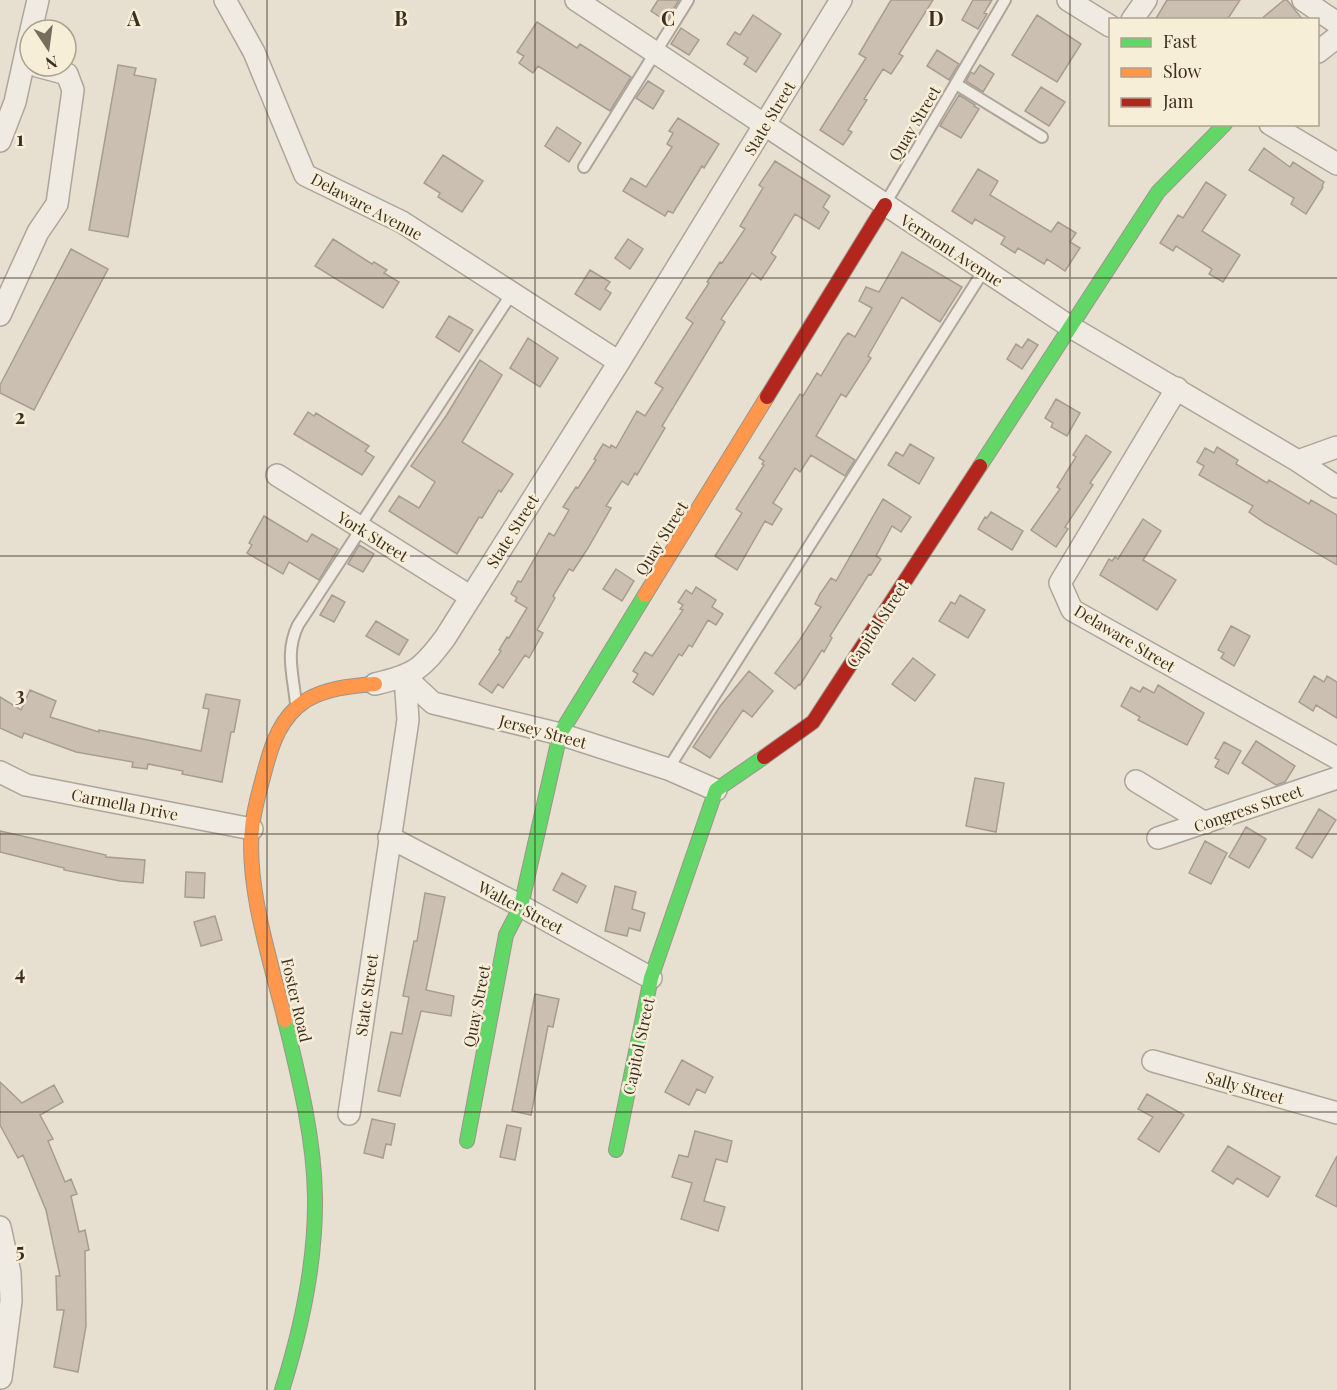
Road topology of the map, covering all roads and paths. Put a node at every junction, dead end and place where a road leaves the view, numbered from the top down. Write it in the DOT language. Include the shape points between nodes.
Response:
graph roads {
  1 [pos="38,0"];
  2 [pos="225,0"];
  3 [pos="576,0"];
  4 [pos="688,0"];
  5 [pos="841,0"];
  6 [pos="1005,0"];
  7 [pos="1068,0"];
  8 [pos="1146,0"];
  9 [pos="1303,0"];
  10 [pos="34,18"];
  11 [pos="1133,18"];
  12 [pos="1337,23"];
  13 [pos="1109,25"];
  14 [pos="1337,37"];
  15 [pos="1319,50"];
  16 [pos="655,52"];
  17 [pos="24,78"];
  18 [pos="68,78"];
  19 [pos="956,84"];
  20 [pos="765,124"];
  21 [pos="1224,126"];
  22 [pos="1273,126"];
  23 [pos="1042,137"];
  24 [pos="0,141"];
  25 [pos="1337,164"];
  26 [pos="584,167"];
  27 [pos="885,205"];
  28 [pos="984,270"];
  29 [pos="512,293"];
  30 [pos="0,315"];
  31 [pos="1069,326"];
  32 [pos="619,362"];
  33 [pos="1176,388"];
  34 [pos="1337,447"];
  35 [pos="1298,461"];
  36 [pos="277,474"];
  37 [pos="1337,487"];
  38 [pos="360,528"];
  39 [pos="471,597"];
  40 [pos="405,677"];
  41 [pos="375,684"];
  42 [pos="297,707"];
  43 [pos="560,734"];
  44 [pos="1337,758"];
  45 [pos="668,769"];
  46 [pos="0,772"];
  47 [pos="1337,778"];
  48 [pos="1136,781"];
  49 [pos="716,790"];
  50 [pos="1205,823"];
  51 [pos="252,829"];
  52 [pos="389,837"];
  53 [pos="1158,838"];
  54 [pos="521,906"];
  55 [pos="651,978"];
  56 [pos="1153,1061"];
  57 [pos="1337,1113"];
  58 [pos="349,1114"];
  59 [pos="467,1141"];
  60 [pos="616,1150"];
  61 [pos="0,1227"];
  62 [pos="1,1378"];
  63 [pos="282,1390"];
  1 -- 10 [label="street"];
  2 -- 29 [label="street, Delaware Avenue" via="254,52 305,175 402,222"];
  3 -- 16 [label="street, Vermont Avenue"];
  4 -- 16 [label="lane"];
  5 -- 20 [label="street, State Street"];
  6 -- 19 [label="lane, Quay Street"];
  7 -- 13 [label="street"];
  8 -- 11 [label="street"];
  9 -- 12 [label="street"];
  14 -- 15 [label="street"];
  16 -- 20 [label="street, Vermont Avenue"];
  16 -- 26 [label="lane"];
  17 -- 24 [label="street"];
  18 -- 30 [label="street" via="73,90 57,204 38,231"];
  19 -- 23 [label="lane"];
  19 -- 27 [label="lane, Quay Street"];
  20 -- 27 [label="street, Vermont Avenue"];
  20 -- 32 [label="street, State Street"];
  21 -- 31 [label="street, Capitol Street" via="1158,192"];
  22 -- 25 [label="street"];
  27 -- 28 [label="street, Vermont Avenue"];
  27 -- 43 [label="street, Quay Street"];
  28 -- 31 [label="street, Vermont Avenue"];
  28 -- 45 [label="lane"];
  29 -- 32 [label="street, Delaware Avenue"];
  29 -- 38 [label="lane"];
  31 -- 33 [label="street, Vermont Avenue"];
  31 -- 49 [label="street, Capitol Street" via="813,722"];
  32 -- 39 [label="street, State Street"];
  33 -- 35 [label="street, Vermont Avenue"];
  33 -- 44 [label="street, Delaware Street" via="1060,583 1072,610"];
  34 -- 35 [label="street"];
  35 -- 37 [label="street, Vermont Avenue"];
  36 -- 38 [label="street, York Street"];
  38 -- 39 [label="street, York Street"];
  38 -- 42 [label="lane" via="291,639"];
  39 -- 40 [label="street, State Street" via="427,662"];
  40 -- 41 [label="street"];
  40 -- 43 [label="street, Jersey Street" via="433,703"];
  40 -- 52 [label="street, State Street" via="408,720"];
  41 -- 42 [label="street, Foster Road" via="342,687 316,695"];
  42 -- 51 [label="street, Foster Road" via="273,743"];
  43 -- 45 [label="street, Jersey Street"];
  43 -- 54 [label="street, Quay Street"];
  45 -- 49 [label="street, Jersey Street"];
  46 -- 51 [label="street, Carmella Drive" via="26,785"];
  47 -- 50 [label="street, Congress Street"];
  48 -- 50 [label="street"];
  49 -- 55 [label="street, Capitol Street"];
  50 -- 53 [label="street, Congress Street"];
  51 -- 63 [label="street, Foster Road" via="253,869 262,921 300,1083 313,1166 315,1226 308,1287"];
  52 -- 54 [label="street, Walter Street"];
  52 -- 58 [label="street, State Street"];
  54 -- 55 [label="street, Walter Street"];
  54 -- 59 [label="street, Quay Street" via="506,935"];
  55 -- 60 [label="street, Capitol Street"];
  56 -- 57 [label="street, Sally Street"];
  61 -- 62 [label="street" via="11,1292"];
}
